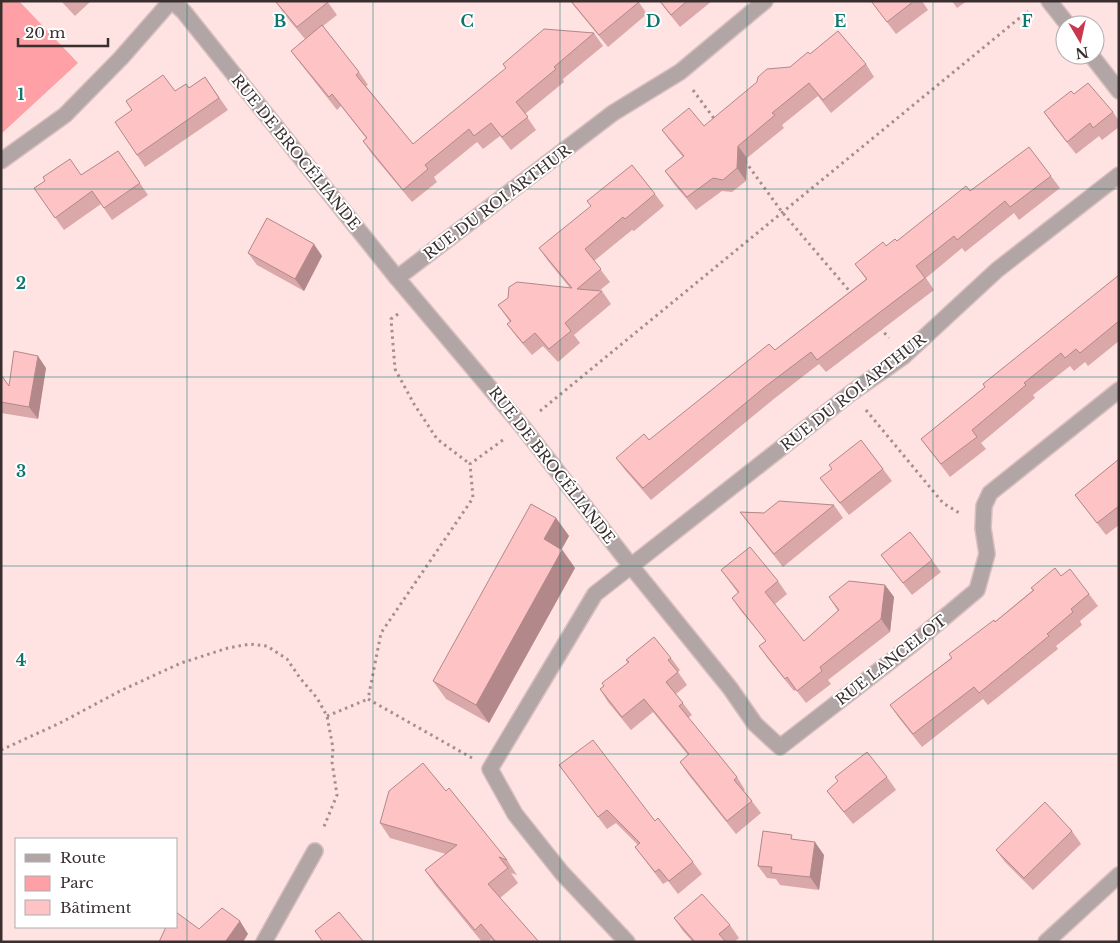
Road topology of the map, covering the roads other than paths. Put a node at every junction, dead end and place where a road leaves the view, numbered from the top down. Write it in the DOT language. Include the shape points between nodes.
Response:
graph roads {
  1 [pos="171,1"];
  2 [pos="765,1"];
  3 [pos="1049,1"];
  4 [pos="1060,15"];
  5 [pos="1099,65"];
  6 [pos="1119,91"];
  7 [pos="1,161"];
  8 [pos="1119,175"];
  9 [pos="397,278"];
  10 [pos="1119,390"];
  11 [pos="631,566"];
  12 [pos="315,851"];
  13 [pos="1119,874"];
  14 [pos="264,942"];
  15 [pos="627,942"];
  16 [pos="1046,942"];
  1 -- 7 [label="street" via="65,115"];
  1 -- 9 [label="street, RUE DE BROCÉLIANDE" via="184,12"];
  2 -- 9 [label="street, RUE DU ROI ARTHUR" via="680,72 614,113"];
  3 -- 4 [label="street"];
  5 -- 6 [label="street"];
  8 -- 11 [label="street, RUE DU ROI ARTHUR" via="997,270 904,356 851,393"];
  9 -- 11 [label="street, RUE DE BROCÉLIANDE" via="522,426"];
  10 -- 11 [label="street, RUE LANCELOT" via="990,493 984,506 987,554 977,590 780,747 755,724 730,688"];
  11 -- 15 [label="street" via="595,594 490,768 515,814 562,873"];
  12 -- 14 [label="street"];
  13 -- 16 [label="street"];
}
